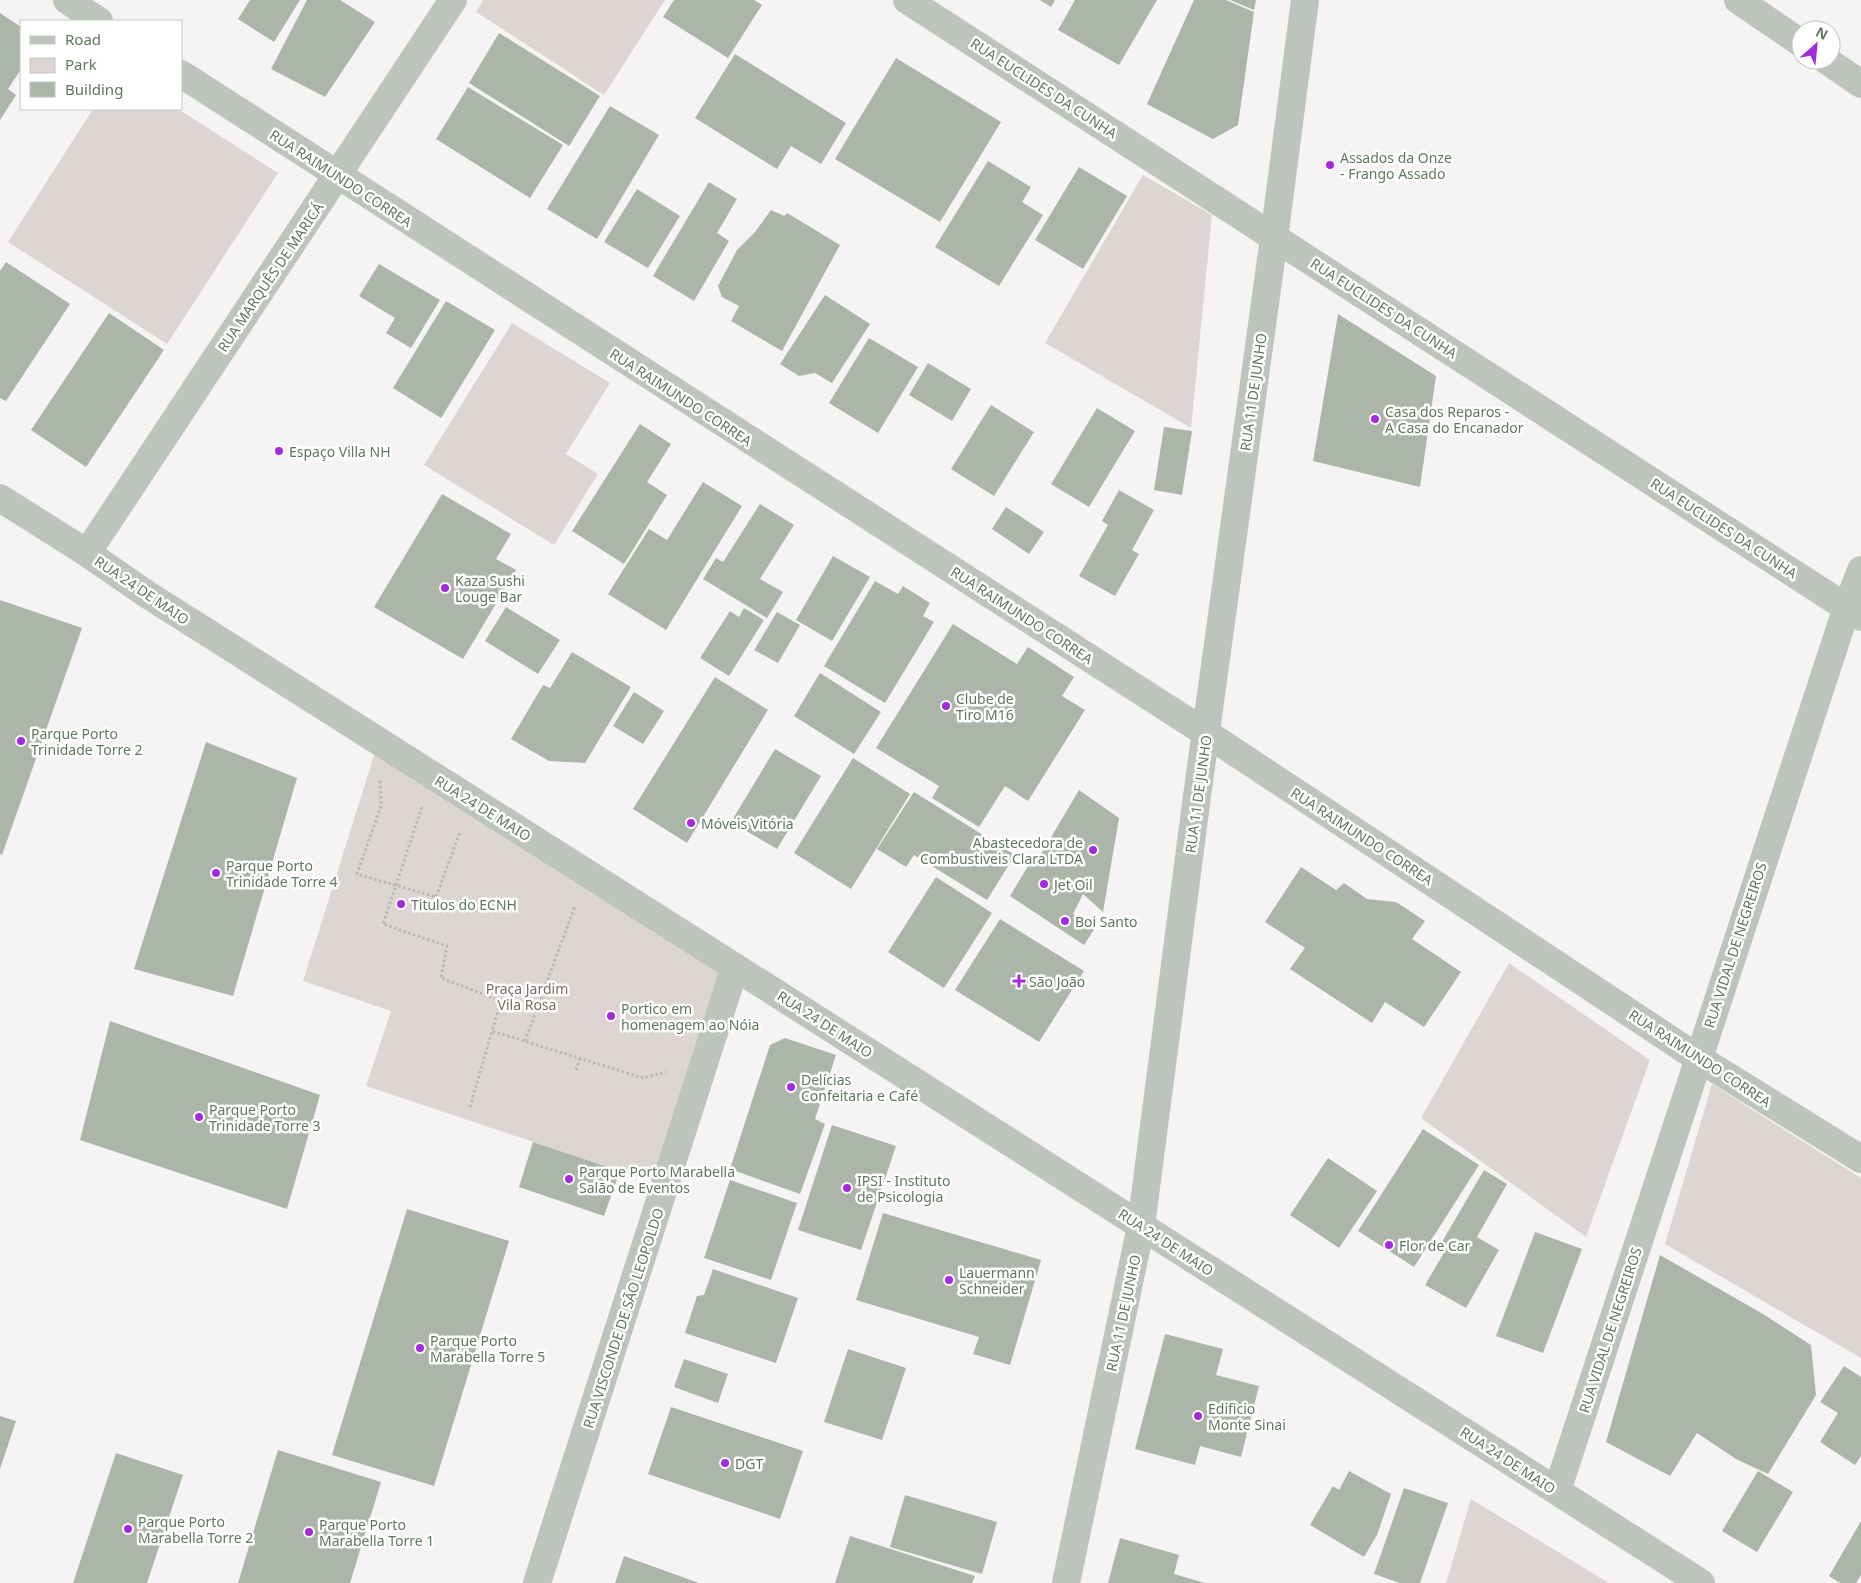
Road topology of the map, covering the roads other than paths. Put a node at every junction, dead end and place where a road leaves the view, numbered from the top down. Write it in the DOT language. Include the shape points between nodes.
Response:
graph roads {
  1 [pos="67,0"];
  2 [pos="453,0"];
  3 [pos="907,0"];
  4 [pos="1305,0"];
  5 [pos="1738,0"];
  6 [pos="97,20"];
  7 [pos="1791,36"];
  8 [pos="1841,70"];
  9 [pos="182,75"];
  10 [pos="1861,84"];
  11 [pos="337,176"];
  12 [pos="1274,238"];
  13 [pos="0,498"];
  14 [pos="87,553"];
  15 [pos="1861,570"];
  16 [pos="1854,612"];
  17 [pos="1206,733"];
  18 [pos="735,967"];
  19 [pos="1698,1058"];
  20 [pos="1861,1159"];
  21 [pos="1141,1226"];
  22 [pos="1557,1492"];
  23 [pos="538,1583"];
  24 [pos="1066,1583"];
  25 [pos="1701,1583"];
  1 -- 6 [label="street"];
  2 -- 11 [label="street, RUA MARQUÊS DE MARICÁ"];
  3 -- 12 [label="street, RUA EUCLIDES DA CUNHA"];
  4 -- 12 [label="street, RUA 11 DE JUNHO"];
  5 -- 7 [label="street"];
  8 -- 10 [label="street"];
  9 -- 11 [label="street, RUA RAIMUNDO CORREA"];
  11 -- 14 [label="street, RUA MARQUÊS DE MARICÁ"];
  11 -- 17 [label="street, RUA RAIMUNDO CORREA"];
  12 -- 16 [label="street, RUA EUCLIDES DA CUNHA"];
  12 -- 17 [label="street, RUA 11 DE JUNHO"];
  13 -- 14 [label="street, RUA 24 DE MAIO"];
  14 -- 18 [label="street, RUA 24 DE MAIO" via="148,596"];
  15 -- 16 [label="street, RUA VIDAL DE NEGREIROS"];
  16 -- 19 [label="street, RUA VIDAL DE NEGREIROS"];
  17 -- 19 [label="street, RUA RAIMUNDO CORREA"];
  17 -- 21 [label="street, RUA 11 DE JUNHO"];
  18 -- 21 [label="street, RUA 24 DE MAIO"];
  18 -- 23 [label="street, RUA VISCONDE DE SÃO LEOPOLDO"];
  19 -- 20 [label="street, RUA RAIMUNDO CORREA"];
  19 -- 22 [label="street, RUA VIDAL DE NEGREIROS"];
  21 -- 22 [label="street, RUA 24 DE MAIO"];
  21 -- 24 [label="street, RUA 11 DE JUNHO"];
  22 -- 25 [label="street, RUA 24 DE MAIO"];
}
